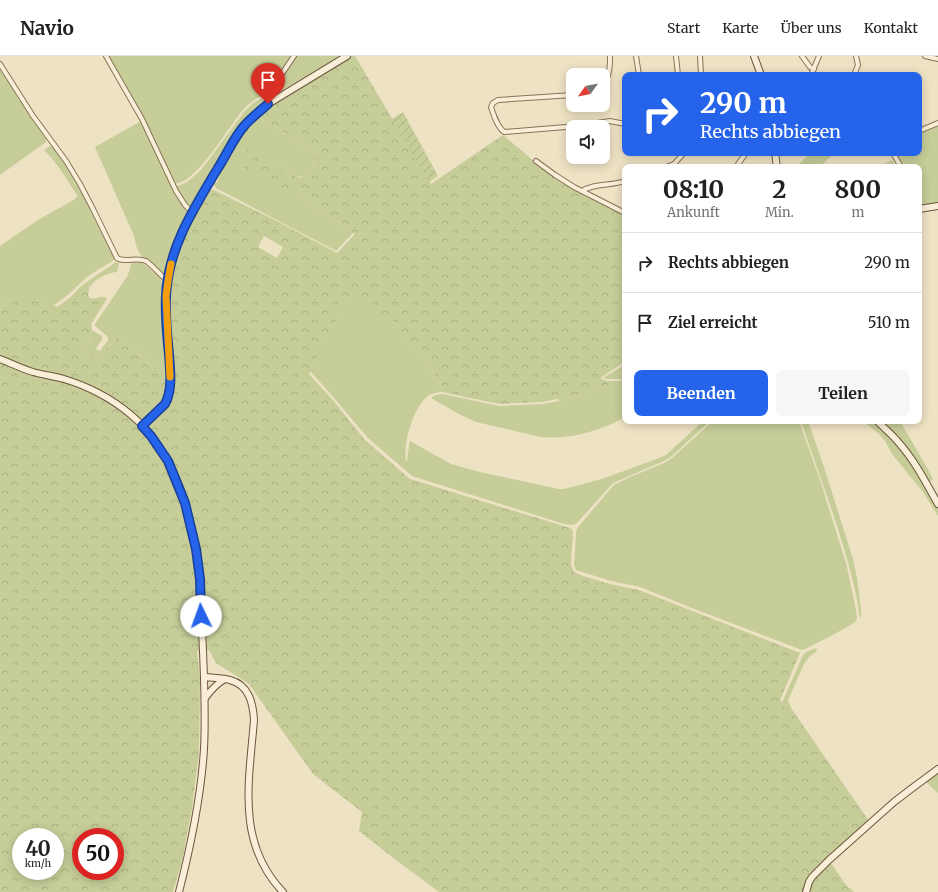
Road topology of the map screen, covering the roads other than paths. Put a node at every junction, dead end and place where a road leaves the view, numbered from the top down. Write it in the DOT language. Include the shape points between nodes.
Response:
graph roads {
  1 [pos="106,56"];
  2 [pos="294,56"];
  3 [pos="347,56"];
  4 [pos="610,56"];
  5 [pos="636,56"];
  6 [pos="676,56"];
  7 [pos="700,56"];
  8 [pos="754,56"];
  9 [pos="802,56"];
  10 [pos="819,56"];
  11 [pos="856,56"];
  12 [pos="925,56"];
  13 [pos="938,59"];
  14 [pos="0,64"];
  15 [pos="609,68"];
  16 [pos="814,69"];
  17 [pos="639,72"];
  18 [pos="678,72"];
  19 [pos="701,72"];
  20 [pos="760,72"];
  21 [pos="812,72"];
  22 [pos="855,72"];
  23 [pos="566,96"];
  24 [pos="268,104"];
  25 [pos="622,123"];
  26 [pos="938,123"];
  27 [pos="922,130"];
  28 [pos="681,156"];
  29 [pos="536,161"];
  30 [pos="674,164"];
  31 [pos="622,182"];
  32 [pos="582,191"];
  33 [pos="938,206"];
  34 [pos="922,209"];
  35 [pos="622,211"];
  36 [pos="192,212"];
  37 [pos="168,281"];
  38 [pos="0,359"];
  39 [pos="880,424"];
  40 [pos="142,426"];
  41 [pos="938,504"];
  42 [pos="205,677"];
  43 [pos="225,679"];
  44 [pos="204,699"];
  45 [pos="938,769"];
  46 [pos="179,892"];
  47 [pos="283,892"];
  48 [pos="806,892"];
  1 -- 36 [label="street" via="142,119 176,191"];
  2 -- 24 [label="street" via="268,96"];
  3 -- 24 [label="street"];
  4 -- 15 [label="street"];
  5 -- 17 [label="street"];
  6 -- 18 [label="street"];
  7 -- 19 [label="street"];
  8 -- 20 [label="street"];
  9 -- 16 [label="street"];
  10 -- 16 [label="street"];
  11 -- 22 [label="street" via="858,65"];
  12 -- 13 [label="street"];
  14 -- 37 [label="street" via="70,167 117,258 146,262"];
  16 -- 21 [label="street"];
  23 -- 25 [label="street" via="495,101 491,105 492,112 504,132 610,121"];
  24 -- 36 [label="street" via="239,132"];
  26 -- 27 [label="street"];
  28 -- 30 [label="street"];
  29 -- 32 [label="street"];
  31 -- 32 [label="street"];
  32 -- 35 [label="street"];
  33 -- 34 [label="street"];
  36 -- 37 [label="street" via="174,250"];
  37 -- 40 [label="street" via="168,400"];
  38 -- 40 [label="street" via="32,372 83,386 114,402"];
  39 -- 41 [label="street" via="916,466"];
  40 -- 42 [label="street" via="168,461 187,511 200,579"];
  42 -- 43 [label="street"];
  42 -- 44 [label="street"];
  43 -- 44 [label="street" via="218,682"];
  43 -- 47 [label="street" via="244,689 252,705 254,720 248,805 250,824 263,866"];
  44 -- 46 [label="street" via="204,750 198,806"];
  45 -- 48 [label="street" via="894,802 829,860 812,877"];
}
